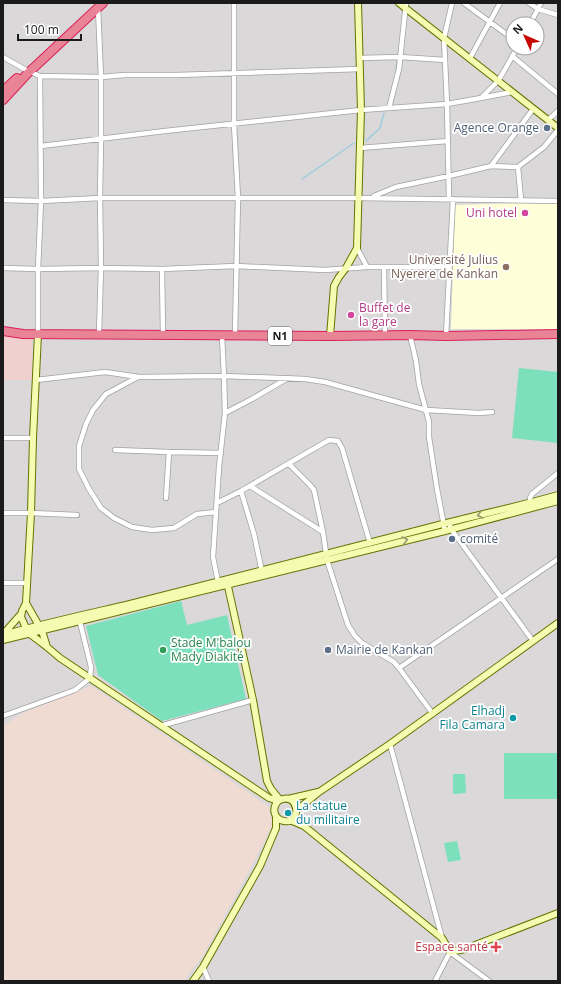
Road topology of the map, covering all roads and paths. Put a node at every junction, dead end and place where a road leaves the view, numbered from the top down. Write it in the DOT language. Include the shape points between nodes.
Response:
graph roads {
  1 [pos="234,3"];
  2 [pos="358,3"];
  3 [pos="399,3"];
  4 [pos="452,3"];
  5 [pos="464,3"];
  6 [pos="500,3"];
  7 [pos="529,3"];
  8 [pos="541,3"];
  9 [pos="99,4"];
  10 [pos="406,5"];
  11 [pos="538,9"];
  12 [pos="558,15"];
  13 [pos="534,16"];
  14 [pos="490,22"];
  15 [pos="505,33"];
  16 [pos="444,38"];
  17 [pos="512,56"];
  18 [pos="3,57"];
  19 [pos="400,57"];
  20 [pos="360,58"];
  21 [pos="470,58"];
  22 [pos="445,60"];
  23 [pos="360,69"];
  24 [pos="28,70"];
  25 [pos="234,73"];
  26 [pos="40,76"];
  27 [pos="101,78"];
  28 [pos="498,80"];
  29 [pos="3,91"];
  30 [pos="512,92"];
  31 [pos="558,94"];
  32 [pos="481,98"];
  33 [pos="3,100"];
  34 [pos="447,104"];
  35 [pos="389,108"];
  36 [pos="533,109"];
  37 [pos="361,110"];
  38 [pos="558,110"];
  39 [pos="548,120"];
  40 [pos="234,124"];
  41 [pos="558,129"];
  42 [pos="101,138"];
  43 [pos="448,141"];
  44 [pos="41,146"];
  45 [pos="360,148"];
  46 [pos="491,166"];
  47 [pos="518,167"];
  48 [pos="449,176"];
  49 [pos="100,198"];
  50 [pos="238,198"];
  51 [pos="358,198"];
  52 [pos="370,198"];
  53 [pos="451,199"];
  54 [pos="3,200"];
  55 [pos="521,200"];
  56 [pos="558,200"];
  57 [pos="41,201"];
  58 [pos="357,248"];
  59 [pos="236,266"];
  60 [pos="367,267"];
  61 [pos="384,267"];
  62 [pos="449,267"];
  63 [pos="3,268"];
  64 [pos="101,268"];
  65 [pos="346,268"];
  66 [pos="38,269"];
  67 [pos="162,269"];
  68 [pos="3,331"];
  69 [pos="38,334"];
  70 [pos="99,334"];
  71 [pos="558,334"];
  72 [pos="163,335"];
  73 [pos="410,335"];
  74 [pos="222,336"];
  75 [pos="234,336"];
  76 [pos="330,336"];
  77 [pos="385,336"];
  78 [pos="446,336"];
  79 [pos="224,376"];
  80 [pos="139,377"];
  81 [pos="288,378"];
  82 [pos="36,380"];
  83 [pos="426,410"];
  84 [pos="492,412"];
  85 [pos="225,413"];
  86 [pos="3,438"];
  87 [pos="33,438"];
  88 [pos="115,450"];
  89 [pos="169,452"];
  90 [pos="221,452"];
  91 [pos="289,464"];
  92 [pos="558,473"];
  93 [pos="250,486"];
  94 [pos="241,491"];
  95 [pos="558,495"];
  96 [pos="166,498"];
  97 [pos="558,500"];
  98 [pos="217,503"];
  99 [pos="530,506"];
  100 [pos="216,512"];
  101 [pos="3,513"];
  102 [pos="31,513"];
  103 [pos="77,515"];
  104 [pos="447,526"];
  105 [pos="323,532"];
  106 [pos="370,543"];
  107 [pos="327,557"];
  108 [pos="558,558"];
  109 [pos="263,573"];
  110 [pos="218,582"];
  111 [pos="227,582"];
  112 [pos="3,583"];
  113 [pos="27,583"];
  114 [pos="500,597"];
  115 [pos="26,603"];
  116 [pos="21,614"];
  117 [pos="79,619"];
  118 [pos="558,623"];
  119 [pos="39,625"];
  120 [pos="26,628"];
  121 [pos="42,631"];
  122 [pos="30,634"];
  123 [pos="3,637"];
  124 [pos="533,641"];
  125 [pos="47,647"];
  126 [pos="399,668"];
  127 [pos="90,678"];
  128 [pos="253,700"];
  129 [pos="433,714"];
  130 [pos="3,716"];
  131 [pos="160,726"];
  132 [pos="390,744"];
  133 [pos="269,785"];
  134 [pos="257,790"];
  135 [pos="319,792"];
  136 [pos="269,798"];
  137 [pos="288,799"];
  138 [pos="279,800"];
  139 [pos="274,807"];
  140 [pos="296,812"];
  141 [pos="276,816"];
  142 [pos="288,821"];
  143 [pos="304,826"];
  144 [pos="276,828"];
  145 [pos="558,912"];
  146 [pos="442,938"];
  147 [pos="450,952"];
  148 [pos="203,967"];
  149 [pos="193,981"];
  150 [pos="209,981"];
  151 [pos="436,981"];
  152 [pos="490,981"];
  1 -- 25 [label="street"];
  2 -- 20 [label="street"];
  3 -- 10 [label="street"];
  4 -- 16 [label="street"];
  5 -- 14 [label="street"];
  6 -- 14 [label="street"];
  7 -- 11 [label="street"];
  8 -- 11 [label="street"];
  9 -- 24 [label="highway"];
  9 -- 27 [label="street"];
  10 -- 16 [label="street"];
  10 -- 19 [label="street"];
  11 -- 12 [label="street"];
  11 -- 13 [label="street"];
  14 -- 15 [label="street"];
  14 -- 21 [label="street"];
  16 -- 21 [label="street"];
  16 -- 22 [label="street"];
  17 -- 28 [label="street"];
  17 -- 31 [label="street"];
  18 -- 24 [label="street"];
  19 -- 20 [label="street"];
  19 -- 22 [label="street"];
  19 -- 35 [label="street"];
  20 -- 23 [label="street"];
  21 -- 28 [label="street"];
  22 -- 34 [label="street"];
  23 -- 25 [label="street"];
  23 -- 37 [label="street"];
  24 -- 26 [label="street"];
  24 -- 29 [label="highway"];
  24 -- 33 [label="highway"];
  25 -- 27 [label="street" via="125,75"];
  25 -- 40 [label="street"];
  26 -- 27 [label="street"];
  26 -- 44 [label="street"];
  27 -- 42 [label="street"];
  28 -- 30 [label="street"];
  28 -- 32 [label="street"];
  30 -- 32 [label="street"];
  30 -- 36 [label="street"];
  32 -- 34 [label="street"];
  34 -- 35 [label="street"];
  34 -- 43 [label="street"];
  35 -- 37 [label="street"];
  36 -- 39 [label="street"];
  36 -- 46 [label="street"];
  37 -- 40 [label="street"];
  37 -- 45 [label="street"];
  38 -- 39 [label="street"];
  39 -- 41 [label="street"];
  40 -- 42 [label="street"];
  40 -- 50 [label="street"];
  41 -- 47 [label="street" via="544,147"];
  42 -- 44 [label="street"];
  42 -- 49 [label="street"];
  43 -- 45 [label="street"];
  43 -- 48 [label="street"];
  44 -- 57 [label="street"];
  45 -- 51 [label="street"];
  46 -- 47 [label="street"];
  46 -- 48 [label="street"];
  47 -- 55 [label="street"];
  48 -- 52 [label="street" via="396,187"];
  48 -- 53 [label="street"];
  49 -- 50 [label="street"];
  49 -- 57 [label="street"];
  49 -- 64 [label="street"];
  50 -- 51 [label="street"];
  50 -- 59 [label="street"];
  51 -- 52 [label="street"];
  51 -- 58 [label="street"];
  52 -- 53 [label="street"];
  53 -- 55 [label="street"];
  53 -- 62 [label="street"];
  54 -- 57 [label="street"];
  55 -- 56 [label="street"];
  57 -- 66 [label="street"];
  58 -- 60 [label="street"];
  58 -- 65 [label="street"];
  59 -- 65 [label="street" via="324,270"];
  59 -- 67 [label="street"];
  59 -- 75 [label="street"];
  60 -- 61 [label="street"];
  60 -- 65 [label="street"];
  61 -- 62 [label="street"];
  61 -- 77 [label="street"];
  62 -- 78 [label="street"];
  63 -- 66 [label="street"];
  64 -- 66 [label="street"];
  64 -- 67 [label="street"];
  64 -- 70 [label="street"];
  65 -- 76 [label="street" via="334,286"];
  66 -- 69 [label="street"];
  67 -- 72 [label="street"];
  68 -- 69 [label="highway, N1"];
  69 -- 70 [label="highway, N1"];
  69 -- 82 [label="street"];
  70 -- 72 [label="highway, N1"];
  71 -- 78 [label="highway, N1"];
  72 -- 74 [label="highway, N1"];
  73 -- 77 [label="highway, N1"];
  73 -- 78 [label="highway, N1"];
  73 -- 83 [label="street"];
  74 -- 75 [label="highway, N1"];
  74 -- 79 [label="street"];
  75 -- 76 [label="highway, N1"];
  76 -- 77 [label="highway, N1"];
  79 -- 80 [label="street"];
  79 -- 81 [label="street"];
  79 -- 85 [label="street"];
  80 -- 82 [label="street" via="105,372"];
  80 -- 100 [label="street" via="106,394 86,424 79,446 79,469 89,489 100,508 132,527 152,530 174,528 197,514"];
  81 -- 83 [label="street" via="325,382"];
  81 -- 85 [label="street"];
  82 -- 87 [label="street"];
  83 -- 84 [label="street"];
  83 -- 104 [label="street"];
  85 -- 90 [label="street"];
  86 -- 87 [label="street"];
  87 -- 102 [label="street"];
  88 -- 89 [label="street"];
  89 -- 90 [label="street"];
  89 -- 96 [label="street"];
  90 -- 98 [label="street"];
  91 -- 93 [label="street"];
  91 -- 105 [label="street" via="314,490"];
  91 -- 106 [label="street" via="329,440 338,441"];
  92 -- 99 [label="street" via="532,494"];
  93 -- 94 [label="street"];
  93 -- 105 [label="street"];
  94 -- 98 [label="street"];
  94 -- 109 [label="street"];
  95 -- 99 [label="street"];
  97 -- 99 [label="street"];
  98 -- 100 [label="street"];
  99 -- 104 [label="street"];
  100 -- 110 [label="street" via="213,557"];
  101 -- 102 [label="street"];
  102 -- 103 [label="street"];
  102 -- 113 [label="street"];
  104 -- 106 [label="street"];
  107 -- 104 [label="street, one-way"];
  104 -- 114 [label="street"];
  105 -- 107 [label="street"];
  106 -- 107 [label="street"];
  107 -- 109 [label="street"];
  107 -- 126 [label="street" via="348,625 355,636"];
  108 -- 114 [label="street"];
  109 -- 111 [label="street"];
  110 -- 111 [label="street"];
  110 -- 117 [label="street"];
  111 -- 117 [label="street"];
  111 -- 128 [label="street"];
  112 -- 113 [label="street"];
  113 -- 115 [label="street"];
  114 -- 124 [label="street"];
  114 -- 126 [label="street"];
  115 -- 116 [label="street"];
  115 -- 119 [label="street"];
  116 -- 120 [label="street" via="21,620"];
  116 -- 123 [label="street"];
  117 -- 119 [label="street"];
  117 -- 121 [label="street"];
  117 -- 127 [label="street" via="91,667"];
  118 -- 124 [label="street"];
  119 -- 120 [label="street"];
  119 -- 121 [label="street"];
  120 -- 122 [label="street"];
  120 -- 123 [label="street"];
  121 -- 122 [label="street"];
  121 -- 125 [label="street"];
  122 -- 123 [label="street"];
  122 -- 125 [label="street"];
  124 -- 129 [label="street"];
  125 -- 127 [label="street"];
  126 -- 129 [label="street"];
  127 -- 130 [label="street" via="75,690"];
  127 -- 131 [label="street"];
  128 -- 131 [label="street"];
  128 -- 133 [label="street"];
  129 -- 132 [label="street"];
  131 -- 134 [label="street"];
  132 -- 135 [label="street"];
  132 -- 146 [label="street"];
  133 -- 134 [label="street"];
  133 -- 138 [label="street"];
  134 -- 136 [label="street"];
  135 -- 137 [label="street"];
  135 -- 140 [label="street"];
  136 -- 138 [label="street"];
  136 -- 139 [label="street"];
  137 -- 138 [label="street"];
  137 -- 140 [label="street" via="294,803"];
  138 -- 139 [label="street"];
  139 -- 141 [label="street"];
  140 -- 142 [label="street" via="294,818"];
  140 -- 143 [label="street"];
  141 -- 142 [label="street"];
  141 -- 144 [label="street"];
  142 -- 143 [label="street"];
  142 -- 144 [label="street"];
  143 -- 146 [label="street"];
  144 -- 148 [label="street" via="260,866"];
  145 -- 147 [label="street" via="465,949"];
  146 -- 147 [label="street"];
  147 -- 151 [label="street"];
  147 -- 152 [label="street"];
  148 -- 149 [label="street"];
  148 -- 150 [label="street"];
}
